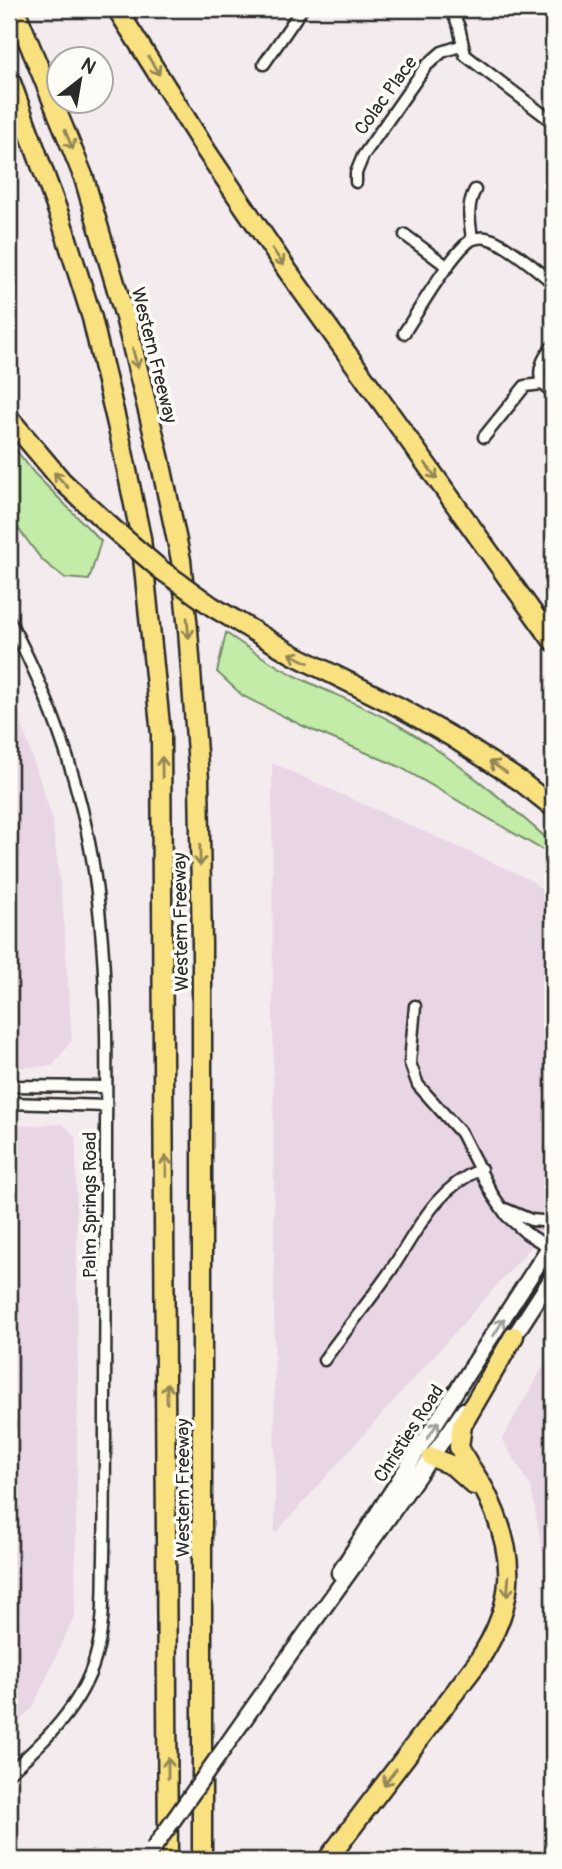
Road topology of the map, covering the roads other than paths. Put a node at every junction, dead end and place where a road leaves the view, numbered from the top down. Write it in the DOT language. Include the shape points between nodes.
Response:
graph roads {
  1 [pos="15,9"];
  2 [pos="117,9"];
  3 [pos="302,9"];
  4 [pos="451,9"];
  5 [pos="463,45"];
  6 [pos="264,64"];
  7 [pos="9,77"];
  8 [pos="553,122"];
  9 [pos="356,182"];
  10 [pos="475,190"];
  11 [pos="405,235"];
  12 [pos="472,239"];
  13 [pos="448,267"];
  14 [pos="553,284"];
  15 [pos="404,333"];
  16 [pos="553,346"];
  17 [pos="542,384"];
  18 [pos="553,392"];
  19 [pos="9,418"];
  20 [pos="484,438"];
  21 [pos="9,620"];
  22 [pos="553,641"];
  23 [pos="553,807"];
  24 [pos="415,1006"];
  25 [pos="9,1086"];
  26 [pos="106,1087"];
  27 [pos="9,1103"];
  28 [pos="106,1106"];
  29 [pos="481,1169"];
  30 [pos="502,1207"];
  31 [pos="553,1222"];
  32 [pos="552,1246"];
  33 [pos="551,1281"];
  34 [pos="514,1336"];
  35 [pos="324,1360"];
  36 [pos="432,1457"];
  37 [pos="491,1503"];
  38 [pos="355,1548"];
  39 [pos="295,1646"];
  40 [pos="9,1773"];
  41 [pos="149,1854"];
  42 [pos="168,1860"];
  43 [pos="202,1860"];
  44 [pos="327,1860"];
  1 -- 43 [label="highway, Western Freeway, one-way" via="84,178 125,317 181,560 199,780 202,958"];
  2 -- 22 [label="highway, one-way" via="286,270"];
  3 -- 6 [label="street"];
  4 -- 5 [label="street"];
  5 -- 8 [label="street" via="465,55 478,67"];
  5 -- 9 [label="street, Colac Place" via="442,52 426,66 358,164"];
  42 -- 7 [label="highway, Western Freeway, one-way" via="162,735 141,538 120,437 92,318"];
  10 -- 12 [label="street" via="469,211"];
  11 -- 13 [label="street"];
  12 -- 13 [label="street"];
  12 -- 14 [label="street" via="491,239"];
  13 -- 15 [label="street"];
  16 -- 17 [label="street" via="541,364"];
  17 -- 18 [label="street"];
  17 -- 20 [label="street" via="524,386"];
  23 -- 19 [label="highway, one-way, bridge" via="452,737 213,607 111,527 62,481"];
  21 -- 26 [label="street, Palm Springs Road" via="39,682 72,775 92,859 103,951"];
  24 -- 29 [label="street" via="410,1052 414,1076 461,1133"];
  25 -- 26 [label="street"];
  26 -- 28 [label="street, Palm Springs Road"];
  27 -- 28 [label="street"];
  28 -- 40 [label="street, Palm Springs Road" via="102,1632 81,1693 41,1744"];
  29 -- 30 [label="street"];
  29 -- 35 [label="street" via="449,1187 435,1202"];
  30 -- 31 [label="street" via="531,1220"];
  30 -- 32 [label="street" via="517,1226"];
  38 -- 32 [label="main road, Christies Road, one-way"];
  33 -- 34 [label="main road, Christies Road"];
  34 -- 36 [label="main road, Christies Road"];
  34 -- 37 [label="highway" via="459,1435 459,1447"];
  36 -- 37 [label="highway" via="466,1476"];
  36 -- 38 [label="main road" via="421,1462"];
  36 -- 39 [label="main road, Christies Road"];
  37 -- 44 [label="highway, one-way" via="504,1536 509,1567 508,1594 495,1635"];
  38 -- 39 [label="main road, Christies Road"];
  39 -- 41 [label="main road, Christies Road, bridge"];
}
